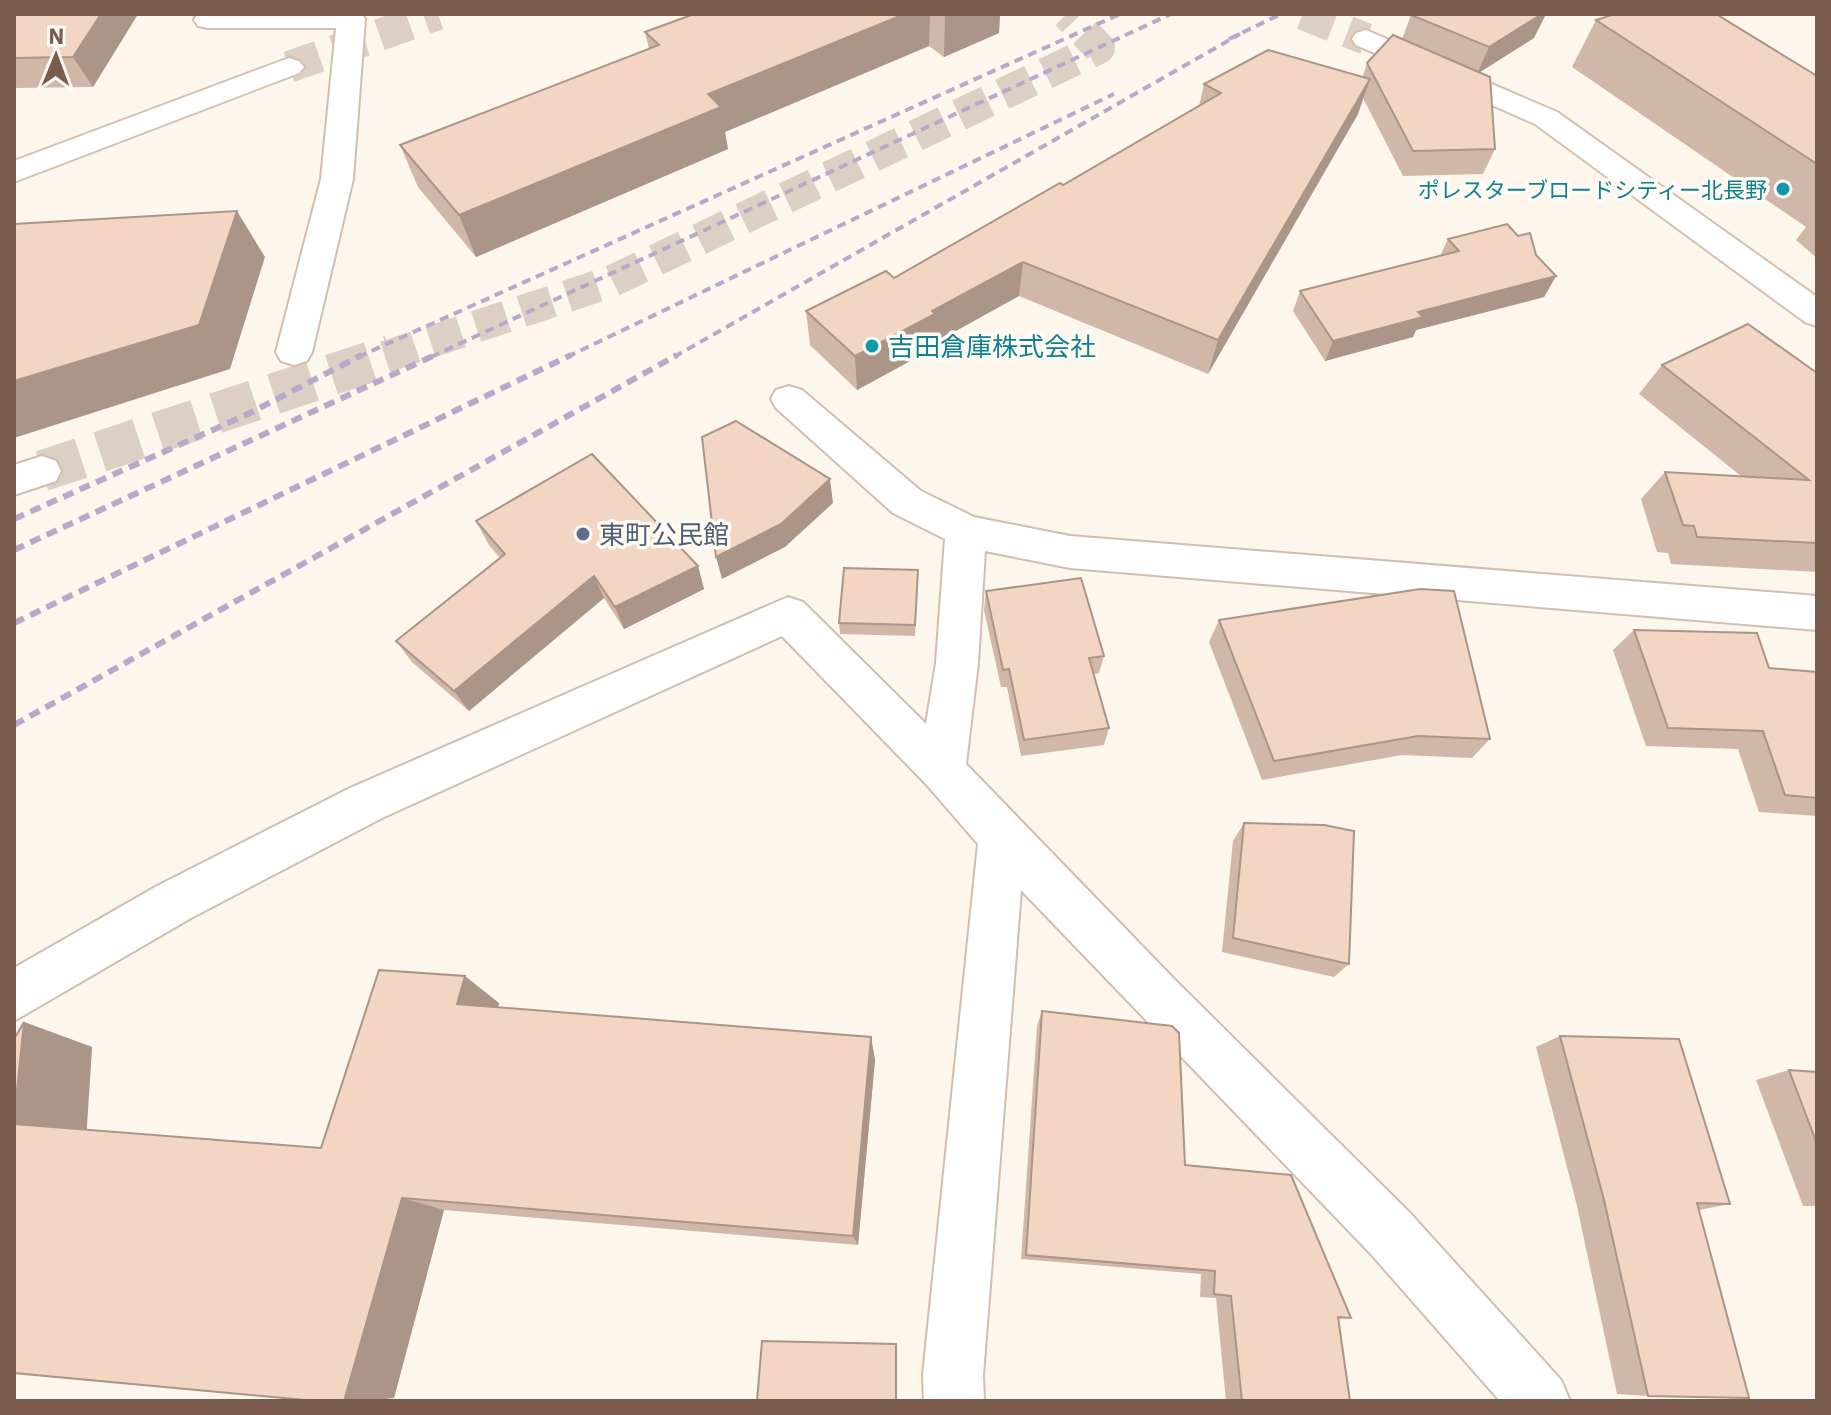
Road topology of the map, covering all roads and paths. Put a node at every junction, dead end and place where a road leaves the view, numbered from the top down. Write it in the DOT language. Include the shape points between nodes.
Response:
graph roads {
  1 [pos="211,14"];
  2 [pos="1366,39"];
  3 [pos="289,67"];
  4 [pos="14,172"];
  5 [pos="1817,314"];
  6 [pos="294,352"];
  7 [pos="789,399"];
  8 [pos="966,531"];
  9 [pos="1817,613"];
  10 [pos="942,770"];
  11 [pos="1002,837"];
  12 [pos="14,996"];
  13 [pos="954,1401"];
  14 [pos="1540,1401"];
  1 -- 6 [label="street" via="208,20 351,19 337,179"];
  2 -- 5 [label="street" via="1546,118"];
  3 -- 4 [label="street"];
  7 -- 8 [label="street" via="907,502"];
  8 -- 9 [label="street" via="1070,552"];
  8 -- 10 [label="street" via="957,663"];
  10 -- 11 [label="street"];
  10 -- 12 [label="street" via="788,614 366,803 174,902"];
  11 -- 13 [label="street"];
  11 -- 14 [label="street" via="1390,1233"];
}
